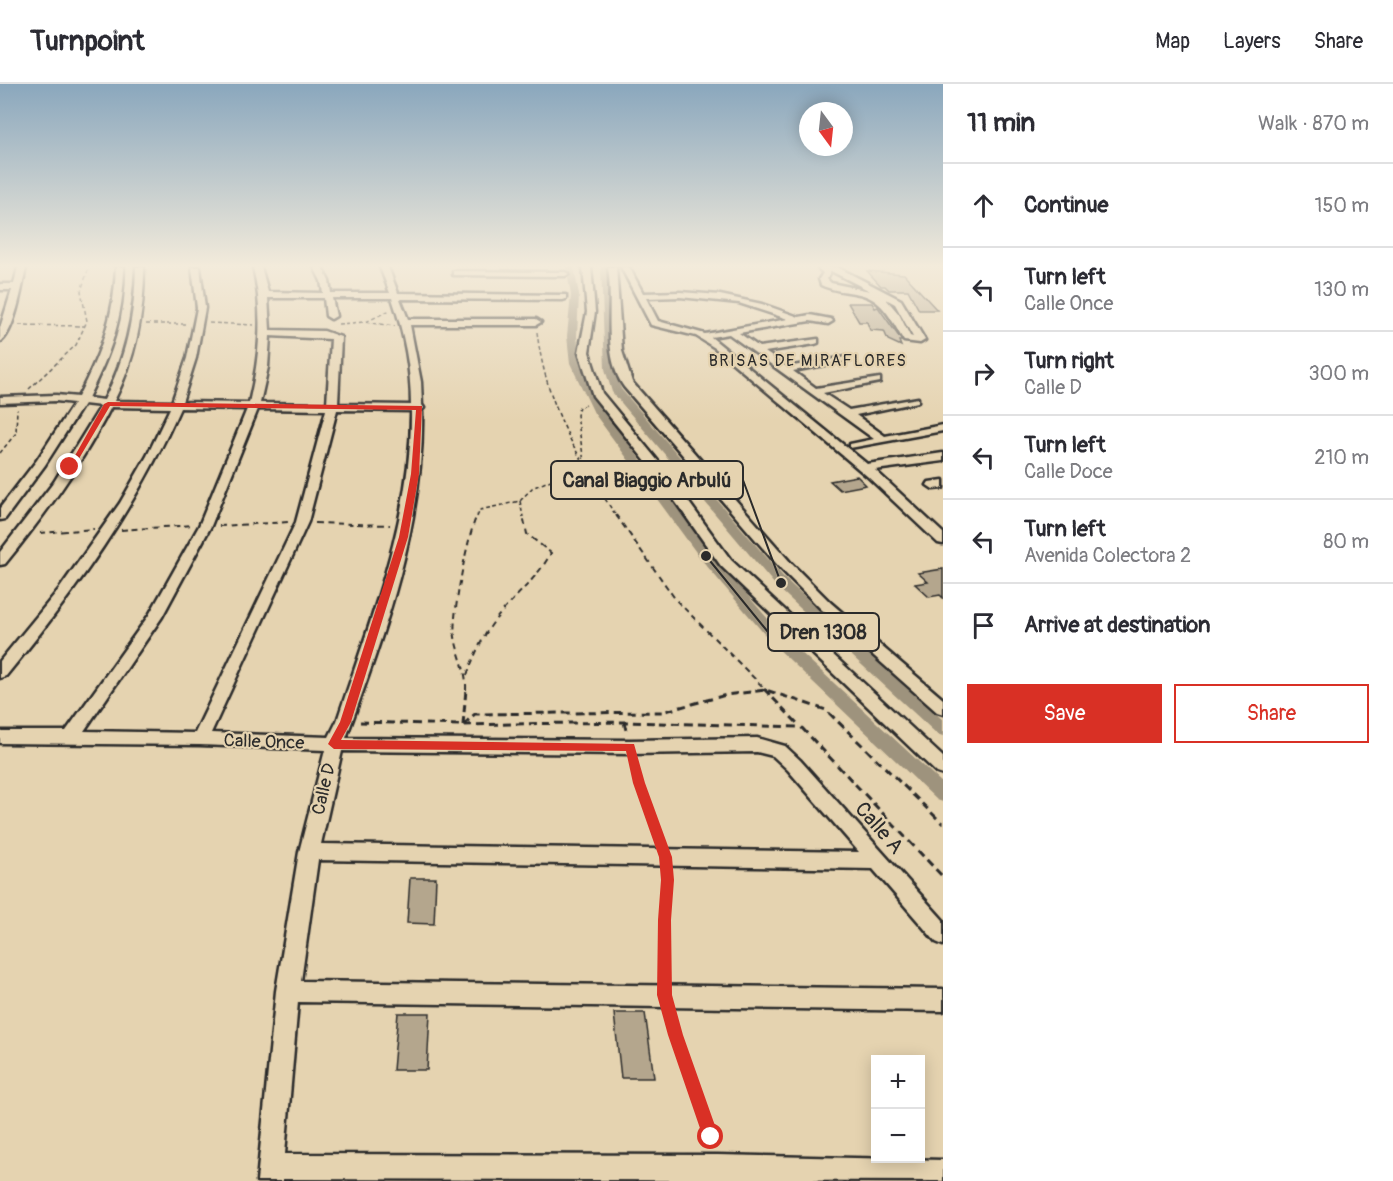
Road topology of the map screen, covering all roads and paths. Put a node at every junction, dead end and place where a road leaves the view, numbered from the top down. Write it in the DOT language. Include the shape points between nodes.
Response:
graph roads {
  1 [pos="8,318"];
  2 [pos="87,318"];
  3 [pos="116,318"];
  4 [pos="136,318"];
  5 [pos="199,318"];
  6 [pos="265,318"];
  7 [pos="371,318"];
  8 [pos="404,318"];
  9 [pos="452,318"];
  10 [pos="590,318"];
  11 [pos="616,318"];
  12 [pos="651,318"];
  13 [pos="794,318"];
  14 [pos="812,318"];
  15 [pos="815,318"];
  16 [pos="897,318"];
  17 [pos="908,318"];
  18 [pos="798,320"];
  19 [pos="828,321"];
  20 [pos="364,322"];
  21 [pos="536,322"];
  22 [pos="18,325"];
  23 [pos="85,326"];
  24 [pos="730,331"];
  25 [pos="265,333"];
  26 [pos="709,335"];
  27 [pos="0,338"];
  28 [pos="816,341"];
  29 [pos="757,350"];
  30 [pos="843,359"];
  31 [pos="785,370"];
  32 [pos="876,380"];
  33 [pos="815,391"];
  34 [pos="22,399"];
  35 [pos="0,400"];
  36 [pos="81,400"];
  37 [pos="914,400"];
  38 [pos="108,404"];
  39 [pos="176,405"];
  40 [pos="588,405"];
  41 [pos="254,406"];
  42 [pos="332,407"];
  43 [pos="419,408"];
  44 [pos="847,414"];
  45 [pos="943,428"];
  46 [pos="883,440"];
  47 [pos="854,446"];
  48 [pos="0,453"];
  49 [pos="943,457"];
  50 [pos="870,467"];
  51 [pos="585,469"];
  52 [pos="520,501"];
  53 [pos="0,516"];
  54 [pos="943,540"];
  55 [pos="0,561"];
  56 [pos="0,672"];
  57 [pos="467,675"];
  58 [pos="766,690"];
  59 [pos="943,708"];
  60 [pos="624,722"];
  61 [pos="801,727"];
  62 [pos="0,738"];
  63 [pos="70,738"];
  64 [pos="200,739"];
  65 [pos="334,744"];
  66 [pos="630,747"];
  67 [pos="779,751"];
  68 [pos="943,768"];
  69 [pos="943,824"];
  70 [pos="309,852"];
  71 [pos="666,857"];
  72 [pos="878,861"];
  73 [pos="943,935"];
  74 [pos="287,991"];
  75 [pos="664,995"];
  76 [pos="943,1000"];
  77 [pos="718,1168"];
  78 [pos="943,1173"];
  79 [pos="271,1174"];
  1 -- 27 [label="street"];
  2 -- 23 [label="path"];
  3 -- 36 [label="street"];
  4 -- 38 [label="street" via="133,339"];
  5 -- 39 [label="street" via="190,365"];
  6 -- 25 [label="street"];
  7 -- 20 [label="path"];
  8 -- 43 [label="street, Calle D"];
  9 -- 21 [label="street"];
  10 -- 68 [label="street" via="584,352 597,394 659,470 726,563"];
  11 -- 59 [label="street" via="617,353 623,376 639,399 786,566"];
  12 -- 50 [label="street" via="654,323 699,334 718,346"];
  13 -- 18 [label="street"];
  14 -- 18 [label="street"];
  15 -- 19 [label="street"];
  16 -- 17 [label="street" via="907,339 920,340"];
  18 -- 24 [label="street"];
  21 -- 51 [label="path" via="538,345 561,427"];
  22 -- 23 [label="path"];
  23 -- 34 [label="path" via="76,345"];
  24 -- 26 [label="street"];
  24 -- 29 [label="street"];
  25 -- 41 [label="street" via="263,367"];
  25 -- 42 [label="street" via="324,333 336,337"];
  28 -- 29 [label="street"];
  29 -- 31 [label="street"];
  30 -- 31 [label="street"];
  31 -- 33 [label="street"];
  32 -- 33 [label="street"];
  33 -- 44 [label="street"];
  34 -- 35 [label="street"];
  34 -- 36 [label="street"];
  34 -- 48 [label="path" via="17,410 16,433"];
  36 -- 38 [label="street"];
  36 -- 53 [label="street" via="36,471"];
  37 -- 44 [label="street"];
  38 -- 39 [label="street"];
  38 -- 55 [label="street" via="66,473"];
  39 -- 41 [label="street"];
  39 -- 56 [label="street" via="134,494 45,619"];
  40 -- 51 [label="path" via="579,407 577,415"];
  41 -- 42 [label="street"];
  41 -- 63 [label="street" via="205,526 155,617"];
  42 -- 43 [label="street"];
  42 -- 64 [label="street" via="302,522"];
  43 -- 65 [label="street, Calle D" via="415,474 403,537 345,722"];
  44 -- 46 [label="street"];
  45 -- 46 [label="street"];
  46 -- 47 [label="street"];
  49 -- 50 [label="street"];
  50 -- 54 [label="street"];
  51 -- 52 [label="path" via="532,488"];
  51 -- 58 [label="path" via="644,559 687,612"];
  52 -- 57 [label="path" via="480,510 473,524 454,635"];
  52 -- 57 [label="path" via="527,534 551,553 545,567 495,620"];
  57 -- 58 [label="path" via="463,724 475,714 662,712"];
  58 -- 61 [label="path"];
  58 -- 69 [label="path" via="826,710"];
  60 -- 66 [label="path"];
  62 -- 63 [label="street, Calle Once"];
  63 -- 64 [label="street, Calle Once"];
  64 -- 65 [label="street, Calle Once"];
  65 -- 66 [label="street, Calle Once"];
  65 -- 70 [label="street, Calle D"];
  66 -- 67 [label="street, Calle Once" via="757,745"];
  66 -- 71 [label="path"];
  67 -- 72 [label="street, Calle A"];
  70 -- 71 [label="street"];
  70 -- 74 [label="street, Calle D"];
  71 -- 72 [label="street"];
  71 -- 75 [label="path"];
  72 -- 73 [label="street, Calle A"];
  74 -- 75 [label="street"];
  74 -- 79 [label="street, Calle D"];
  75 -- 76 [label="street"];
  75 -- 77 [label="path"];
  77 -- 78 [label="street"];
  77 -- 79 [label="street"];
}
